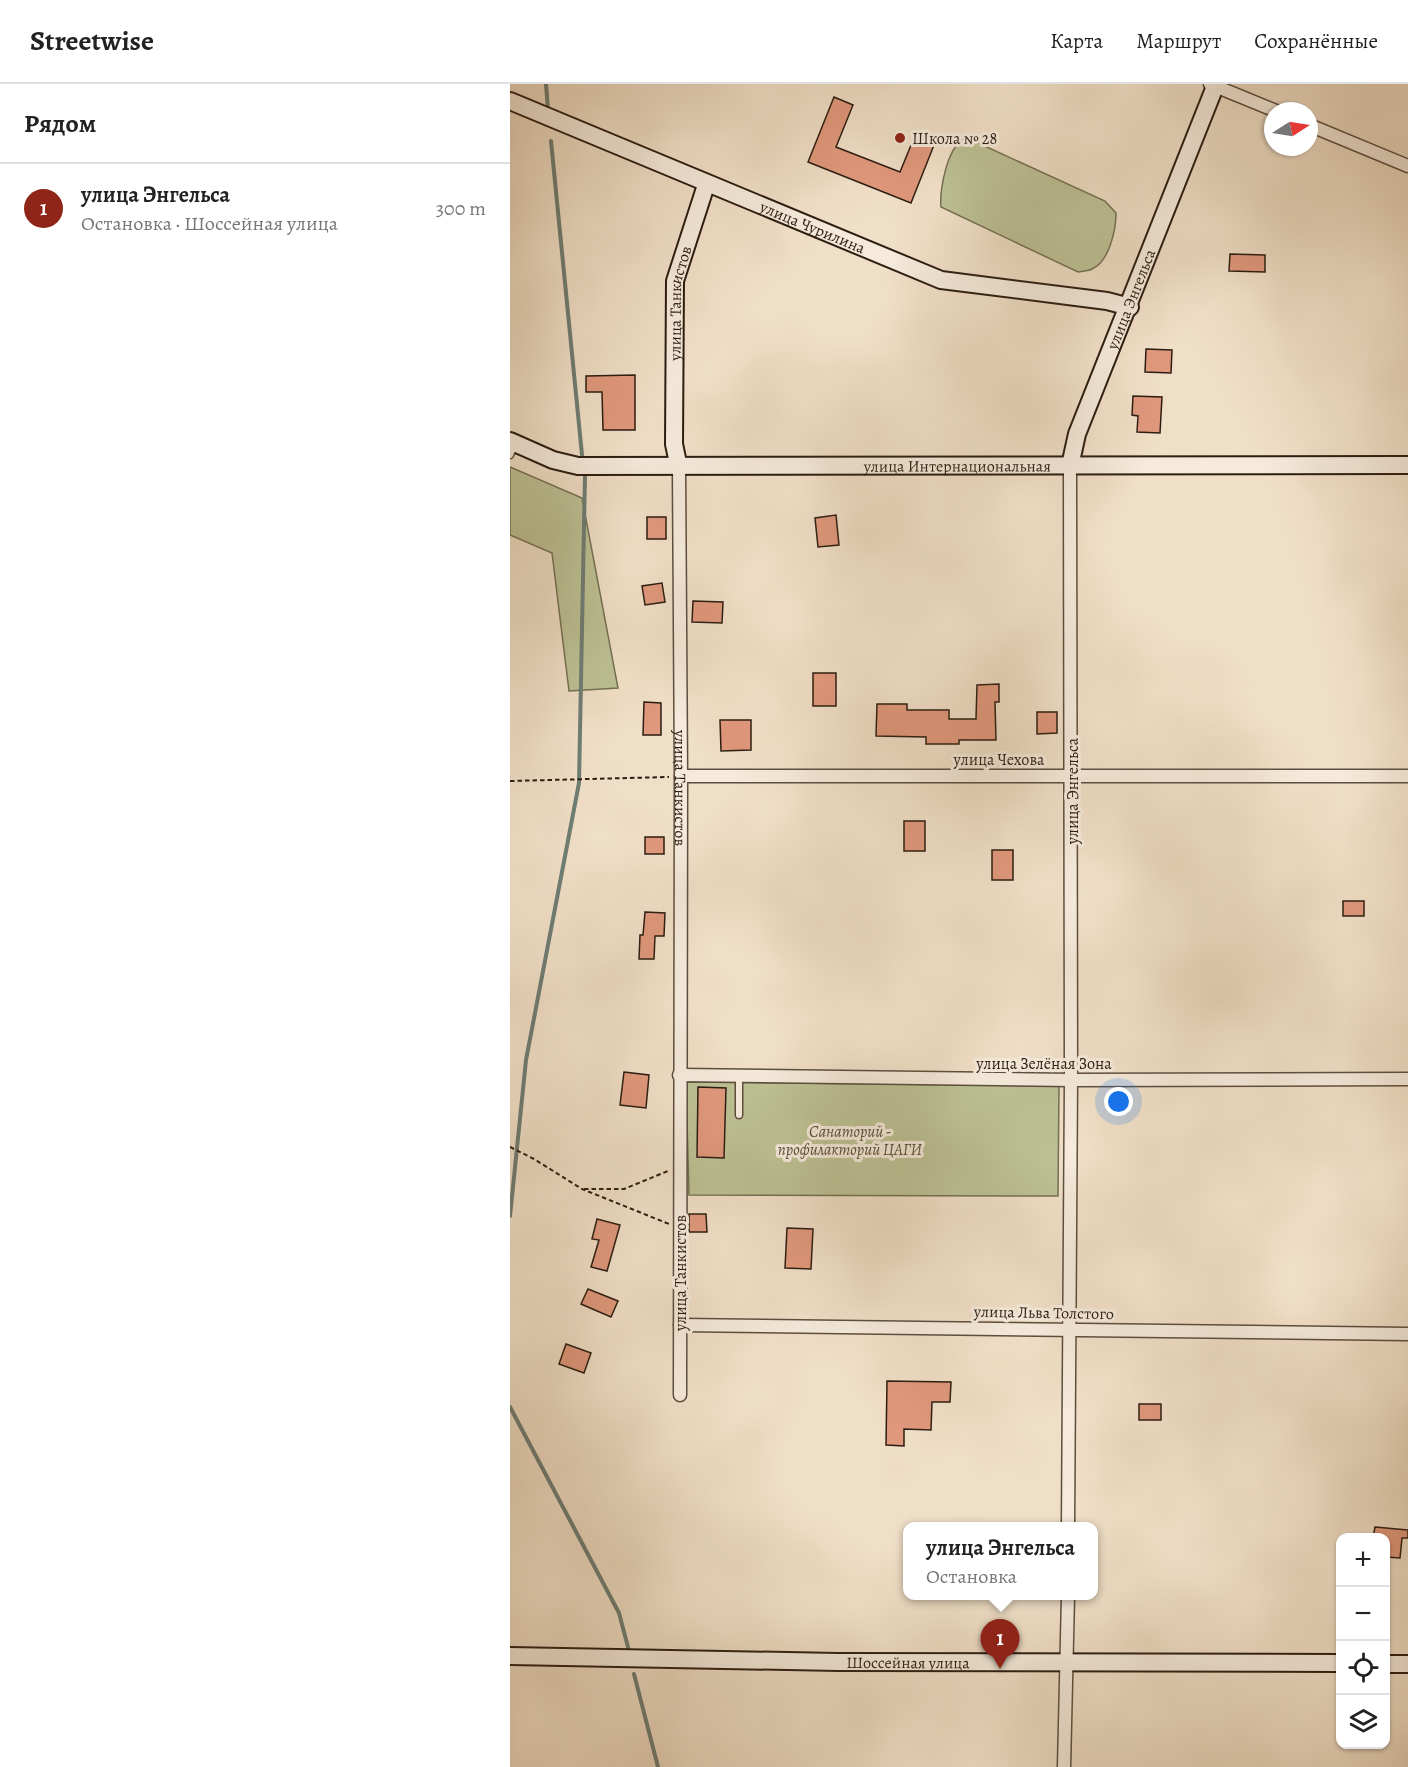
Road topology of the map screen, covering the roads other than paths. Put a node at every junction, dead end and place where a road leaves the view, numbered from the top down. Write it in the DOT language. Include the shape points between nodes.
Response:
graph roads {
  1 [pos="1214,85"];
  2 [pos="510,101"];
  3 [pos="1264,106"];
  4 [pos="1318,129"];
  5 [pos="1408,166"];
  6 [pos="706,185"];
  7 [pos="1130,308"];
  8 [pos="512,446"];
  9 [pos="1408,465"];
  10 [pos="1070,466"];
  11 [pos="679,468"];
  12 [pos="1072,775"];
  13 [pos="681,776"];
  14 [pos="1408,776"];
  15 [pos="679,1075"];
  16 [pos="739,1076"];
  17 [pos="1408,1079"];
  18 [pos="1071,1080"];
  19 [pos="739,1115"];
  20 [pos="680,1325"];
  21 [pos="1069,1329"];
  22 [pos="1408,1334"];
  23 [pos="680,1395"];
  24 [pos="1068,1522"];
  25 [pos="1068,1600"];
  26 [pos="510,1656"];
  27 [pos="1068,1661"];
  28 [pos="1336,1663"];
  29 [pos="1390,1664"];
  30 [pos="1408,1664"];
  31 [pos="1064,1767"];
  1 -- 3 [label="street"];
  1 -- 7 [label="main road, улица Энгельса"];
  2 -- 6 [label="main road, улица Чурилина"];
  4 -- 5 [label="street"];
  6 -- 7 [label="main road, улица Чурилина" via="941,280 1107,301"];
  6 -- 11 [label="main road, улица Танкистов" via="675,281 674,444"];
  7 -- 10 [label="main road, улица Энгельса" via="1077,434"];
  8 -- 11 [label="main road, улица Интернациональная" via="578,466"];
  9 -- 10 [label="main road, улица Интернациональная"];
  10 -- 11 [label="main road, улица Интернациональная"];
  10 -- 12 [label="street, улица Энгельса"];
  11 -- 13 [label="street, улица Танкистов"];
  12 -- 13 [label="street, улица Чехова"];
  12 -- 14 [label="street, улица Чехова"];
  12 -- 18 [label="street, улица Энгельса"];
  13 -- 15 [label="street, улица Танкистов"];
  15 -- 16 [label="street, улица Зелёная Зона"];
  15 -- 20 [label="street, улица Танкистов"];
  16 -- 18 [label="street, улица Зелёная Зона"];
  16 -- 19 [label="lane"];
  17 -- 18 [label="street, улица Зелёная Зона"];
  18 -- 21 [label="street, улица Энгельса"];
  20 -- 21 [label="street, улица Льва Толстого"];
  20 -- 23 [label="street, улица Танкистов"];
  21 -- 22 [label="street, улица Льва Толстого"];
  21 -- 24 [label="street, улица Энгельса"];
  25 -- 27 [label="street"];
  26 -- 27 [label="main road, Шоссейная улица" via="838,1662"];
  27 -- 28 [label="main road, Шоссейная улица"];
  27 -- 31 [label="street"];
  29 -- 30 [label="main road"];
}
